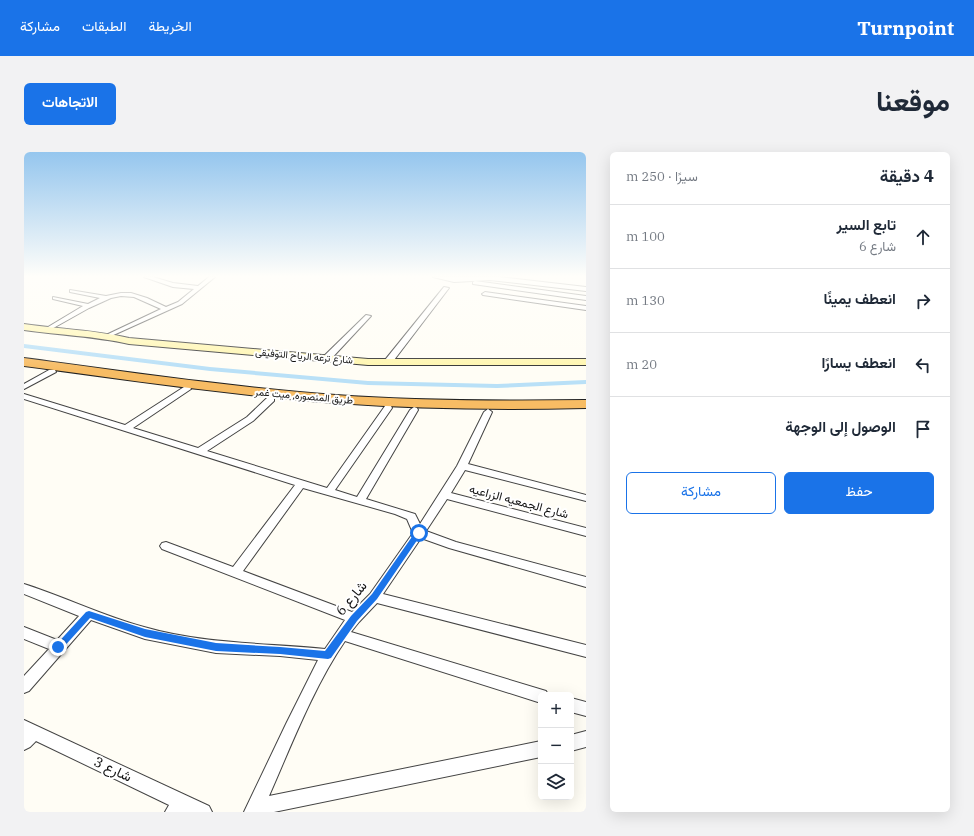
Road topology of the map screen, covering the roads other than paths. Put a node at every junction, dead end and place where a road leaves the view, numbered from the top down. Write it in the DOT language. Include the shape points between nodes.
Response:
graph roads {
  1 [pos="87,308"];
  2 [pos="163,308"];
  3 [pos="169,308"];
  4 [pos="430,308"];
  5 [pos="166,309"];
  6 [pos="368,316"];
  7 [pos="24,327"];
  8 [pos="46,330"];
  9 [pos="107,336"];
  10 [pos="327,358"];
  11 [pos="24,362"];
  12 [pos="388,362"];
  13 [pos="586,362"];
  14 [pos="24,368"];
  15 [pos="52,372"];
  16 [pos="24,387"];
  17 [pos="187,389"];
  18 [pos="24,396"];
  19 [pos="271,399"];
  20 [pos="586,404"];
  21 [pos="388,408"];
  22 [pos="487,409"];
  23 [pos="414,410"];
  24 [pos="586,411"];
  25 [pos="126,428"];
  26 [pos="200,452"];
  27 [pos="462,466"];
  28 [pos="301,484"];
  29 [pos="329,492"];
  30 [pos="445,495"];
  31 [pos="586,498"];
  32 [pos="360,501"];
  33 [pos="586,532"];
  34 [pos="419,533"];
  35 [pos="166,546"];
  36 [pos="235,573"];
  37 [pos="586,582"];
  38 [pos="24,589"];
  39 [pos="374,596"];
  40 [pos="89,614"];
  41 [pos="354,618"];
  42 [pos="24,633"];
  43 [pos="342,636"];
  44 [pos="58,647"];
  45 [pos="586,651"];
  46 [pos="328,655"];
  47 [pos="24,686"];
  48 [pos="538,695"];
  49 [pos="574,706"];
  50 [pos="586,710"];
  51 [pos="27,733"];
  52 [pos="586,740"];
  53 [pos="574,742"];
  54 [pos="538,750"];
  55 [pos="177,807"];
  56 [pos="254,809"];
  57 [pos="203,812"];
  1 -- 8 [label="street"];
  2 -- 5 [label="street"];
  3 -- 5 [label="street"];
  4 -- 12 [label="street"];
  5 -- 9 [label="street"];
  6 -- 10 [label="street"];
  7 -- 8 [label="main road, شارع ترعه الرياح التوفيقى"];
  8 -- 9 [label="main road, شارع ترعه الرياح التوفيقى"];
  9 -- 10 [label="main road, شارع ترعه الرياح التوفيقى" via="129,341"];
  10 -- 12 [label="main road, شارع ترعه الرياح التوفيقى"];
  11 -- 22 [label="highway, طريق المنصوره, ميت غمر" via="301,396"];
  12 -- 13 [label="main road, شارع ترعه الرياح التوفيقى"];
  14 -- 15 [label="highway, طريق المنصوره, ميت غمر"];
  15 -- 16 [label="street"];
  15 -- 17 [label="highway, طريق المنصوره, ميت غمر"];
  17 -- 19 [label="highway, طريق المنصوره, ميت غمر"];
  17 -- 25 [label="street"];
  18 -- 25 [label="street"];
  19 -- 21 [label="highway, طريق المنصوره, ميت غمر"];
  19 -- 26 [label="street" via="250,419"];
  20 -- 22 [label="highway, طريق المنصوره, ميت غمر"];
  21 -- 23 [label="highway, طريق المنصوره, ميت غمر"];
  21 -- 29 [label="street"];
  22 -- 23 [label="highway, طريق المنصوره, ميت غمر"];
  22 -- 24 [label="highway, طريق المنصوره, ميت غمر"];
  22 -- 27 [label="street, شارع 6"];
  23 -- 32 [label="street"];
  25 -- 26 [label="street"];
  26 -- 28 [label="street"];
  27 -- 30 [label="street, شارع 6"];
  27 -- 31 [label="street"];
  28 -- 29 [label="street"];
  28 -- 36 [label="street"];
  29 -- 32 [label="street"];
  30 -- 33 [label="street, شارع الجمعيه الزراعيه"];
  30 -- 34 [label="street, شارع 6"];
  32 -- 34 [label="street" via="412,517"];
  34 -- 37 [label="street"];
  34 -- 39 [label="street, شارع 6"];
  35 -- 36 [label="street"];
  36 -- 41 [label="street"];
  38 -- 40 [label="street"];
  39 -- 41 [label="street, شارع 6"];
  39 -- 45 [label="street"];
  40 -- 44 [label="street"];
  40 -- 46 [label="street" via="145,633 216,647"];
  41 -- 43 [label="street, شارع 6"];
  42 -- 44 [label="street"];
  43 -- 46 [label="street, شارع 6"];
  43 -- 48 [label="street"];
  44 -- 47 [label="street"];
  46 -- 56 [label="street, شارع 6"];
  49 -- 50 [label="street"];
  51 -- 55 [label="street, شارع 3"];
  52 -- 53 [label="street"];
  54 -- 56 [label="street"];
  55 -- 57 [label="street, شارع 3"];
}
